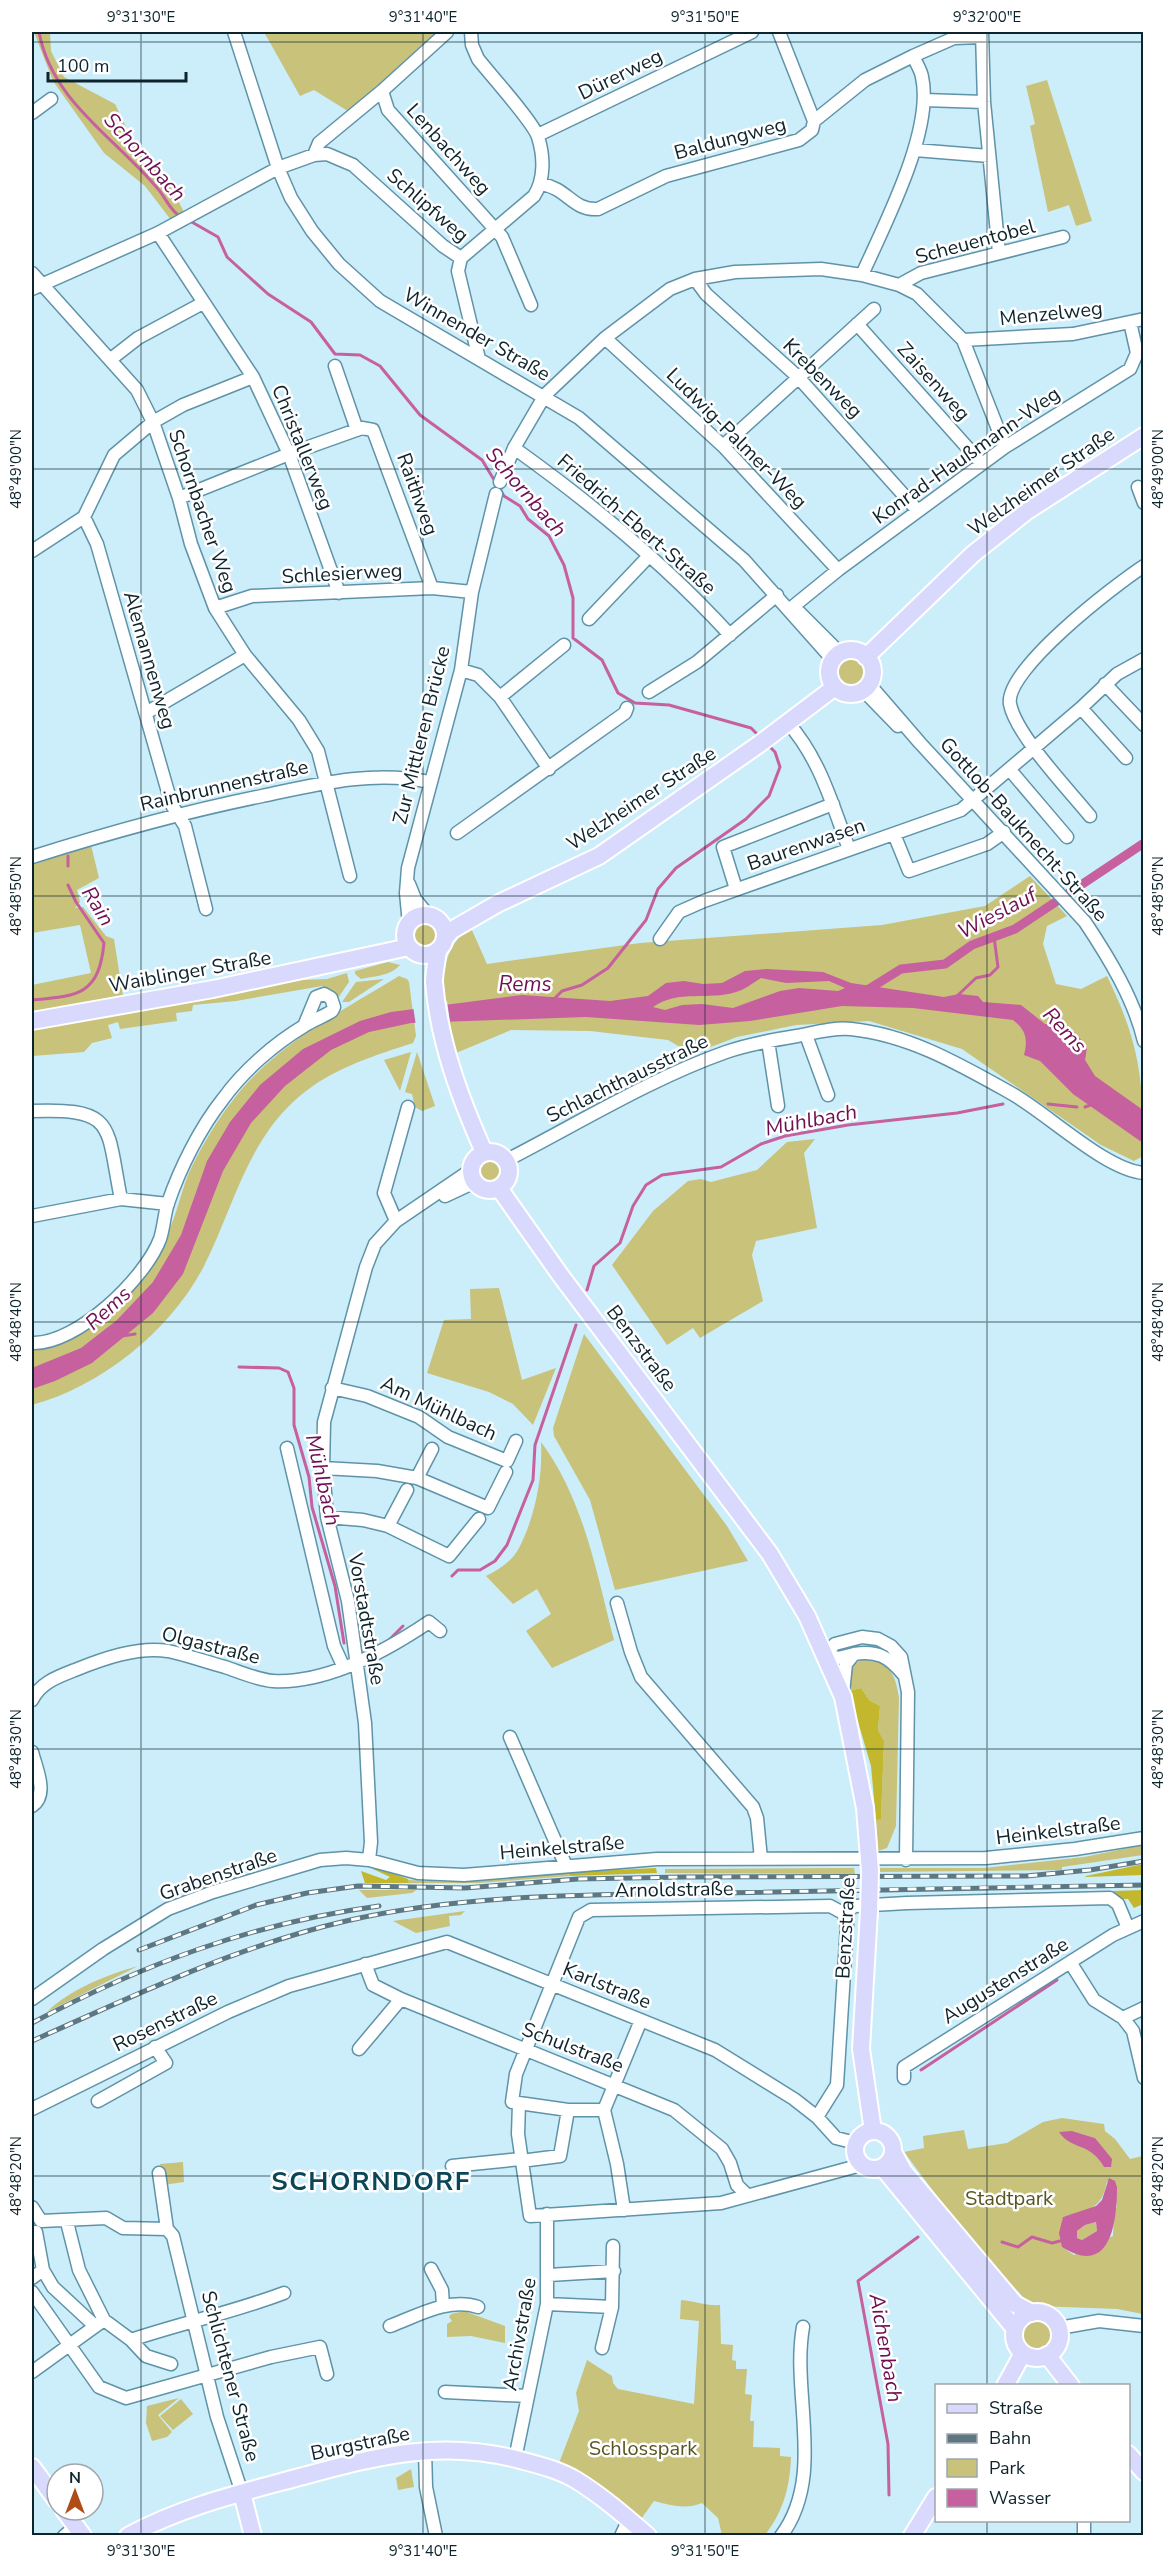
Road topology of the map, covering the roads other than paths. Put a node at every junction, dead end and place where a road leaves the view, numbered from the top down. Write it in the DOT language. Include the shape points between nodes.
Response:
graph roads {
  1 [pos="234,32"];
  2 [pos="447,32"];
  3 [pos="471,32"];
  4 [pos="752,32"];
  5 [pos="780,32"];
  6 [pos="982,34"];
  7 [pos="913,56"];
  8 [pos="382,91"];
  9 [pos="51,99"];
  10 [pos="924,100"];
  11 [pos="984,102"];
  12 [pos="32,113"];
  13 [pos="814,121"];
  14 [pos="538,135"];
  15 [pos="915,150"];
  16 [pos="314,155"];
  17 [pos="988,156"];
  18 [pos="278,168"];
  19 [pos="542,184"];
  20 [pos="494,228"];
  21 [pos="158,233"];
  22 [pos="1063,237"];
  23 [pos="999,253"];
  24 [pos="461,258"];
  25 [pos="32,273"];
  26 [pos="862,275"];
  27 [pos="695,279"];
  28 [pos="899,285"];
  29 [pos="36,287"];
  30 [pos="203,303"];
  31 [pos="531,305"];
  32 [pos="874,309"];
  33 [pos="1143,319"];
  34 [pos="1130,322"];
  35 [pos="857,324"];
  36 [pos="605,338"];
  37 [pos="963,340"];
  38 [pos="111,359"];
  39 [pos="479,359"];
  40 [pos="335,366"];
  41 [pos="798,377"];
  42 [pos="253,378"];
  43 [pos="545,395"];
  44 [pos="153,423"];
  45 [pos="357,430"];
  46 [pos="1143,436"];
  47 [pos="723,446"];
  48 [pos="1005,447"];
  49 [pos="514,448"];
  50 [pos="289,454"];
  51 [pos="982,464"];
  52 [pos="1138,487"];
  53 [pos="179,498"];
  54 [pos="1143,503"];
  55 [pos="918,511"];
  56 [pos="84,517"];
  57 [pos="32,551"];
  58 [pos="648,556"];
  59 [pos="1143,566"];
  60 [pos="838,570"];
  61 [pos="432,588"];
  62 [pos="472,592"];
  63 [pos="339,593"];
  64 [pos="777,595"];
  65 [pos="215,608"];
  66 [pos="790,609"];
  67 [pos="589,619"];
  68 [pos="730,635"];
  69 [pos="564,645"];
  70 [pos="244,655"];
  71 [pos="849,655"];
  72 [pos="1143,659"];
  73 [pos="461,670"];
  74 [pos="833,683"];
  75 [pos="1105,684"];
  76 [pos="866,687"];
  77 [pos="649,692"];
  78 [pos="500,697"];
  79 [pos="627,708"];
  80 [pos="1081,708"];
  81 [pos="145,711"];
  82 [pos="788,723"];
  83 [pos="1143,725"];
  84 [pos="764,740"];
  85 [pos="1035,747"];
  86 [pos="1126,758"];
  87 [pos="549,769"];
  88 [pos="1010,770"];
  89 [pos="325,783"];
  90 [pos="430,783"];
  91 [pos="975,799"];
  92 [pos="832,804"];
  93 [pos="178,813"];
  94 [pos="1090,816"];
  95 [pos="1004,832"];
  96 [pos="457,833"];
  97 [pos="894,834"];
  98 [pos="1067,837"];
  99 [pos="849,849"];
  100 [pos="32,857"];
  101 [pos="350,876"];
  102 [pos="408,880"];
  103 [pos="736,889"];
  104 [pos="497,904"];
  105 [pos="206,909"];
  106 [pos="433,918"];
  107 [pos="411,939"];
  108 [pos="660,939"];
  109 [pos="441,944"];
  110 [pos="434,980"];
  111 [pos="32,1021"];
  112 [pos="304,1026"];
  113 [pos="806,1035"];
  114 [pos="768,1041"];
  115 [pos="1143,1041"];
  116 [pos="828,1095"];
  117 [pos="778,1106"];
  118 [pos="408,1107"];
  119 [pos="32,1111"];
  120 [pos="484,1152"];
  121 [pos="507,1160"];
  122 [pos="1143,1173"];
  123 [pos="473,1176"];
  124 [pos="499,1188"];
  125 [pos="121,1199"];
  126 [pos="168,1204"];
  127 [pos="32,1216"];
  128 [pos="396,1221"];
  129 [pos="32,1343"];
  130 [pos="332,1388"];
  131 [pos="516,1441"];
  132 [pos="287,1448"];
  133 [pos="432,1449"];
  134 [pos="323,1468"];
  135 [pos="506,1472"];
  136 [pos="417,1478"];
  137 [pos="407,1490"];
  138 [pos="327,1517"];
  139 [pos="479,1519"];
  140 [pos="388,1526"];
  141 [pos="752,1532"];
  142 [pos="617,1603"];
  143 [pos="440,1631"];
  144 [pos="825,1654"];
  145 [pos="854,1654"];
  146 [pos="357,1664"];
  147 [pos="344,1668"];
  148 [pos="905,1678"];
  149 [pos="33,1691"];
  150 [pos="843,1697"];
  151 [pos="849,1728"];
  152 [pos="510,1737"];
  153 [pos="32,1752"];
  154 [pos="32,1806"];
  155 [pos="1143,1838"];
  156 [pos="761,1859"];
  157 [pos="369,1860"];
  158 [pos="906,1860"];
  159 [pos="566,1866"];
  160 [pos="843,1913"];
  161 [pos="1143,1921"];
  162 [pos="1128,1928"];
  163 [pos="1070,1962"];
  164 [pos="365,1964"];
  165 [pos="320,1976"];
  166 [pos="552,1984"];
  167 [pos="32,1999"];
  168 [pos="401,1999"];
  169 [pos="1143,2008"];
  170 [pos="1123,2018"];
  171 [pos="641,2020"];
  172 [pos="155,2047"];
  173 [pos="359,2049"];
  174 [pos="526,2049"];
  175 [pos="904,2073"];
  176 [pos="1143,2078"];
  177 [pos="88,2082"];
  178 [pos="616,2085"];
  179 [pos="516,2103"];
  180 [pos="32,2109"];
  181 [pos="568,2110"];
  182 [pos="604,2110"];
  183 [pos="817,2117"];
  184 [pos="873,2131"];
  185 [pos="856,2143"];
  186 [pos="893,2152"];
  187 [pos="521,2160"];
  188 [pos="861,2165"];
  189 [pos="452,2166"];
  190 [pos="883,2168"];
  191 [pos="159,2173"];
  192 [pos="747,2195"];
  193 [pos="623,2206"];
  194 [pos="32,2207"];
  195 [pos="547,2214"];
  196 [pos="67,2222"];
  197 [pos="167,2229"];
  198 [pos="36,2232"];
  199 [pos="613,2246"];
  200 [pos="43,2270"];
  201 [pos="431,2270"];
  202 [pos="614,2271"];
  203 [pos="549,2275"];
  204 [pos="32,2278"];
  205 [pos="32,2292"];
  206 [pos="285,2293"];
  207 [pos="547,2304"];
  208 [pos="443,2306"];
  209 [pos="478,2307"];
  210 [pos="612,2307"];
  211 [pos="1032,2313"];
  212 [pos="193,2320"];
  213 [pos="100,2323"];
  214 [pos="390,2326"];
  215 [pos="1143,2326"];
  216 [pos="803,2328"];
  217 [pos="1059,2328"];
  218 [pos="1015,2329"];
  219 [pos="131,2340"];
  220 [pos="69,2344"];
  221 [pos="602,2348"];
  222 [pos="1023,2354"];
  223 [pos="1047,2355"];
  224 [pos="171,2364"];
  225 [pos="32,2372"];
  226 [pos="327,2374"];
  227 [pos="207,2375"];
  228 [pos="1006,2384"];
  229 [pos="1070,2384"];
  230 [pos="446,2392"];
  231 [pos="528,2396"];
  232 [pos="425,2450"];
  233 [pos="1130,2456"];
  234 [pos="515,2459"];
  235 [pos="32,2467"];
  236 [pos="1143,2472"];
  237 [pos="45,2485"];
  238 [pos="242,2493"];
  239 [pos="935,2499"];
  240 [pos="629,2519"];
  241 [pos="128,2535"];
  242 [pos="254,2535"];
  243 [pos="436,2535"];
  244 [pos="621,2535"];
  245 [pos="648,2535"];
  246 [pos="781,2535"];
  247 [pos="912,2535"];
  1 -- 18 [label="street, Winnender Straße"];
  2 -- 8 [label="street"];
  3 -- 14 [label="street" via="478,58"];
  4 -- 14 [label="street, Dürerweg"];
  5 -- 13 [label="street"];
  6 -- 7 [label="street, Baldungweg" via="954,38"];
  6 -- 11 [label="street"];
  7 -- 10 [label="street" via="922,76"];
  7 -- 13 [label="street, Baldungweg" via="865,80"];
  8 -- 16 [label="street" via="319,143"];
  8 -- 20 [label="street, Lenbachweg" via="388,110"];
  9 -- 12 [label="street"];
  10 -- 11 [label="street"];
  10 -- 15 [label="street"];
  11 -- 17 [label="street"];
  13 -- 19 [label="street, Baldungweg" via="812,130 799,140 666,176 598,209 587,210 562,191"];
  14 -- 19 [label="street"];
  15 -- 17 [label="street"];
  15 -- 26 [label="street"];
  16 -- 18 [label="street"];
  16 -- 24 [label="street, Schlipfweg" via="327,154 353,165 442,246"];
  17 -- 23 [label="street"];
  18 -- 21 [label="street"];
  18 -- 39 [label="street, Winnender Straße" via="291,198 339,264 380,301"];
  19 -- 20 [label="street" via="534,196"];
  20 -- 24 [label="street"];
  20 -- 31 [label="street, Lenbachweg" via="502,237"];
  21 -- 29 [label="street"];
  21 -- 30 [label="street, Christallerweg"];
  22 -- 23 [label="street, Scheuentobel"];
  23 -- 28 [label="street, Scheuentobel" via="921,273"];
  24 -- 39 [label="street, Schlipfweg" via="458,271"];
  25 -- 29 [label="street, Schornbacher Weg"];
  26 -- 27 [label="street, Zur Mittleren Brücke" via="781,269"];
  26 -- 28 [label="street, Zur Mittleren Brücke"];
  27 -- 36 [label="street, Zur Mittleren Brücke" via="670,289"];
  27 -- 41 [label="street, Krebenweg" via="706,294"];
  28 -- 37 [label="street, Zur Mittleren Brücke" via="917,294"];
  29 -- 38 [label="street, Schornbacher Weg"];
  30 -- 38 [label="street" via="138,338"];
  30 -- 42 [label="street, Christallerweg"];
  32 -- 35 [label="street"];
  33 -- 34 [label="street, Menzelweg"];
  34 -- 37 [label="street, Menzelweg" via="1073,334"];
  34 -- 48 [label="street, Konrad-Haußmann-Weg" via="1137,353 1130,369"];
  35 -- 41 [label="street"];
  35 -- 51 [label="street, Zaisenweg"];
  36 -- 43 [label="street, Zur Mittleren Brücke"];
  36 -- 47 [label="street, Ludwig-Palmer-Weg"];
  37 -- 48 [label="street"];
  38 -- 44 [label="street, Schornbacher Weg" via="137,390"];
  39 -- 43 [label="street, Winnender Straße"];
  40 -- 45 [label="street"];
  41 -- 47 [label="street"];
  41 -- 55 [label="street, Krebenweg"];
  42 -- 44 [label="street" via="183,405"];
  42 -- 50 [label="street, Christallerweg"];
  43 -- 49 [label="street, Zur Mittleren Brücke"];
  43 -- 64 [label="street, Winnender Straße" via="619,450 744,560"];
  44 -- 53 [label="street, Schornbacher Weg"];
  44 -- 56 [label="street" via="114,455"];
  45 -- 50 [label="street"];
  45 -- 61 [label="street, Raithweg" via="373,430 377,438"];
  46 -- 71 [label="main road, Welzheimer Straße" via="1027,511 936,586 922,603"];
  47 -- 60 [label="street, Ludwig-Palmer-Weg"];
  48 -- 51 [label="street, Konrad-Haußmann-Weg"];
  49 -- 58 [label="street, Friedrich-Ebert-Straße"];
  49 -- 62 [label="street, Zur Mittleren Brücke" via="498,488"];
  50 -- 53 [label="street"];
  50 -- 63 [label="street, Christallerweg"];
  51 -- 55 [label="street, Konrad-Haußmann-Weg"];
  52 -- 54 [label="street"];
  53 -- 65 [label="street, Schornbacher Weg"];
  55 -- 60 [label="street, Konrad-Haußmann-Weg"];
  56 -- 57 [label="street"];
  56 -- 81 [label="street, Alemannenweg" via="98,544"];
  58 -- 67 [label="street"];
  58 -- 68 [label="street, Friedrich-Ebert-Straße"];
  59 -- 85 [label="street" via="1074,619 1014,685 1012,710"];
  60 -- 66 [label="street, Konrad-Haußmann-Weg"];
  61 -- 62 [label="street, Schlesierweg"];
  61 -- 63 [label="street, Schlesierweg"];
  62 -- 73 [label="street, Zur Mittleren Brücke"];
  63 -- 65 [label="street, Schlesierweg" via="252,596"];
  64 -- 66 [label="street, Winnender Straße"];
  64 -- 68 [label="street"];
  65 -- 70 [label="street, Schornbacher Weg"];
  66 -- 71 [label="street, Winnender Straße" via="799,612"];
  68 -- 77 [label="street" via="697,662"];
  69 -- 78 [label="street"];
  70 -- 81 [label="street"];
  70 -- 89 [label="street, Schornbacher Weg" via="299,720 318,751"];
  71 -- 74 [label="main road"];
  71 -- 76 [label="main road" via="873,670"];
  72 -- 75 [label="street, Baurenwasen"];
  73 -- 78 [label="street" via="478,675"];
  73 -- 90 [label="street, Zur Mittleren Brücke"];
  74 -- 76 [label="main road" via="846,693"];
  74 -- 82 [label="main road, Welzheimer Straße"];
  74 -- 84 [label="main road, Welzheimer Straße"];
  75 -- 80 [label="street, Baurenwasen"];
  75 -- 83 [label="street"];
  76 -- 91 [label="street, Gottlob-Bauknecht-Straße" via="897,726 920,742"];
  78 -- 87 [label="street"];
  79 -- 87 [label="street"];
  80 -- 85 [label="street, Baurenwasen"];
  80 -- 86 [label="street"];
  81 -- 93 [label="street, Alemannenweg" via="168,792"];
  82 -- 84 [label="main road, Welzheimer Straße"];
  82 -- 92 [label="street" via="806,743"];
  84 -- 104 [label="main road, Welzheimer Straße" via="599,856"];
  85 -- 88 [label="street, Baurenwasen"];
  85 -- 94 [label="street"];
  87 -- 96 [label="street"];
  88 -- 91 [label="street, Baurenwasen"];
  88 -- 98 [label="street"];
  89 -- 90 [label="street, Rainbrunnenstraße" via="383,776"];
  89 -- 93 [label="street, Rainbrunnenstraße"];
  89 -- 101 [label="street, Schornbacher Weg"];
  90 -- 102 [label="street, Zur Mittleren Brücke"];
  91 -- 95 [label="street, Gottlob-Bauknecht-Straße"];
  91 -- 97 [label="street, Baurenwasen" via="961,810"];
  92 -- 99 [label="street"];
  92 -- 103 [label="street" via="723,846"];
  93 -- 100 [label="street, Rainbrunnenstraße"];
  93 -- 105 [label="street, Alemannenweg" via="186,826"];
  95 -- 97 [label="street" via="987,844 909,871"];
  95 -- 115 [label="street, Gottlob-Bauknecht-Straße" via="1054,885 1103,949 1128,997"];
  97 -- 99 [label="street, Baurenwasen"];
  99 -- 103 [label="street, Baurenwasen"];
  102 -- 106 [label="street" via="415,899"];
  102 -- 107 [label="street, Zur Mittleren Brücke"];
  103 -- 108 [label="street, Baurenwasen" via="679,912"];
  104 -- 106 [label="main road, Welzheimer Straße" via="449,920"];
  104 -- 109 [label="main road, Welzheimer Straße" via="452,930"];
  106 -- 107 [label="main road" via="419,917"];
  106 -- 109 [label="main road" via="443,928"];
  107 -- 109 [label="main road" via="428,955"];
  107 -- 110 [label="main road"];
  107 -- 111 [label="main road, Waiblinger Straße" via="373,956 292,974"];
  109 -- 110 [label="main road"];
  110 -- 120 [label="main road" via="444,1037 465,1108"];
  112 -- 126 [label="street" via="270,1051 222,1099"];
  113 -- 114 [label="street, Schlachthausstraße"];
  113 -- 116 [label="street"];
  113 -- 122 [label="street, Schlachthausstraße" via="848,1029 886,1035 945,1056 1022,1099 1078,1141 1131,1172"];
  114 -- 117 [label="street"];
  114 -- 121 [label="street, Schlachthausstraße" via="686,1067"];
  118 -- 128 [label="street" via="384,1193"];
  119 -- 125 [label="street" via="93,1115 107,1129"];
  120 -- 121 [label="main road" via="498,1152"];
  120 -- 123 [label="main road" via="473,1161"];
  121 -- 124 [label="main road" via="509,1175"];
  123 -- 124 [label="main road" via="485,1189"];
  123 -- 128 [label="street, Vorstadtstraße" via="424,1200"];
  124 -- 141 [label="main road, Benzstraße"];
  125 -- 126 [label="street"];
  125 -- 127 [label="street"];
  126 -- 129 [label="street" via="159,1240 137,1274 111,1302 76,1330 45,1344"];
  128 -- 130 [label="street, Vorstadtstraße" via="375,1244 366,1267"];
  130 -- 131 [label="street, Am Mühlbach" via="368,1396 419,1417 448,1437 507,1461"];
  130 -- 134 [label="street, Vorstadtstraße" via="324,1422"];
  132 -- 147 [label="street, Vorstadtstraße" via="334,1646"];
  133 -- 136 [label="street, Am Mühlbach"];
  134 -- 136 [label="street" via="377,1470"];
  134 -- 138 [label="street, Vorstadtstraße"];
  135 -- 136 [label="street" via="488,1508"];
  137 -- 140 [label="street"];
  138 -- 140 [label="street"];
  138 -- 146 [label="street, Vorstadtstraße" via="348,1601"];
  139 -- 140 [label="street" via="449,1556"];
  141 -- 144 [label="main road, Benzstraße" via="802,1607"];
  141 -- 151 [label="main road, Benzstraße" via="802,1621"];
  142 -- 156 [label="street" via="641,1677 753,1807 758,1818"];
  143 -- 146 [label="street, Olgastraße" via="429,1622"];
  144 -- 145 [label="street" via="838,1658"];
  144 -- 148 [label="street" via="835,1644 847,1640 878,1640 901,1657"];
  144 -- 150 [label="main road, Benzstraße"];
  145 -- 148 [label="street" via="877,1652 893,1662"];
  145 -- 150 [label="street" via="846,1664"];
  146 -- 147 [label="street, Olgastraße"];
  146 -- 157 [label="street, Vorstadtstraße" via="365,1723"];
  147 -- 149 [label="street, Olgastraße" via="272,1681 166,1651 144,1650 87,1665"];
  148 -- 158 [label="street"];
  150 -- 151 [label="main road, Benzstraße"];
  151 -- 184 [label="main road, Benzstraße, bridge" via="865,1808 870,1871 861,2049"];
  152 -- 159 [label="street"];
  153 -- 154 [label="street" via="42,1792"];
  155 -- 158 [label="street, Heinkelstraße" via="986,1858"];
  156 -- 158 [label="street, Heinkelstraße"];
  156 -- 159 [label="street, Heinkelstraße" via="657,1859"];
  157 -- 159 [label="street, Heinkelstraße" via="434,1875"];
  157 -- 167 [label="street, Grabenstraße" via="320,1860 168,1909"];
  160 -- 162 [label="street, Arnoldstraße" via="855,1906 907,1903 1110,1898 1118,1904"];
  160 -- 166 [label="street, Arnoldstraße" via="831,1906 591,1910 579,1917"];
  160 -- 183 [label="street" via="847,1925 837,2085"];
  161 -- 162 [label="street, Augustenstraße"];
  162 -- 163 [label="street, Augustenstraße"];
  163 -- 170 [label="street" via="1094,2000"];
  163 -- 175 [label="street, Augustenstraße"];
  164 -- 165 [label="street, Karlstraße"];
  164 -- 166 [label="street, Karlstraße" via="447,1942"];
  164 -- 168 [label="street, Schulstraße" via="373,1985"];
  165 -- 172 [label="street, Rosenstraße" via="228,2012"];
  166 -- 171 [label="street, Karlstraße"];
  166 -- 174 [label="street, Arnoldstraße"];
  168 -- 173 [label="street"];
  168 -- 174 [label="street, Schulstraße"];
  169 -- 170 [label="street"];
  170 -- 176 [label="street" via="1133,2031"];
  171 -- 178 [label="street"];
  171 -- 183 [label="street, Karlstraße" via="715,2049"];
  172 -- 177 [label="street, Rosenstraße"];
  172 -- 177 [label="street" via="166,2064 101,2105"];
  174 -- 178 [label="street, Schulstraße"];
  174 -- 179 [label="street, Arnoldstraße" via="516,2074"];
  177 -- 180 [label="street, Rosenstraße"];
  178 -- 182 [label="street"];
  178 -- 192 [label="street, Schulstraße" via="674,2110 695,2126 728,2156 737,2185"];
  179 -- 181 [label="street"];
  179 -- 187 [label="street, Arnoldstraße"];
  181 -- 182 [label="street"];
  181 -- 187 [label="street" via="561,2156"];
  182 -- 193 [label="street" via="618,2164"];
  183 -- 185 [label="street, Karlstraße" via="836,2138"];
  184 -- 185 [label="main road"];
  184 -- 186 [label="main road" via="888,2137"];
  185 -- 188 [label="main road" via="855,2155"];
  186 -- 190 [label="main road"];
  186 -- 211 [label="main road" via="904,2172 1015,2304"];
  187 -- 189 [label="street"];
  187 -- 195 [label="street, Arnoldstraße" via="530,2216"];
  188 -- 190 [label="main road" via="875,2170"];
  188 -- 192 [label="street"];
  190 -- 218 [label="main road"];
  191 -- 197 [label="street, Schlichtener Straße"];
  192 -- 193 [label="street" via="721,2203"];
  193 -- 195 [label="street"];
  194 -- 196 [label="street" via="41,2221"];
  195 -- 203 [label="street, Archivstraße"];
  196 -- 197 [label="street" via="106,2218 123,2228"];
  196 -- 213 [label="street" via="79,2270"];
  197 -- 212 [label="street, Schlichtener Straße" via="173,2236"];
  198 -- 200 [label="street"];
  199 -- 202 [label="street"];
  200 -- 204 [label="street"];
  200 -- 213 [label="street" via="52,2287"];
  201 -- 208 [label="street" via="442,2290"];
  202 -- 203 [label="street"];
  202 -- 210 [label="street"];
  203 -- 207 [label="street, Archivstraße"];
  205 -- 220 [label="street"];
  206 -- 212 [label="street"];
  207 -- 210 [label="street"];
  207 -- 231 [label="street, Archivstraße"];
  208 -- 209 [label="street" via="466,2303"];
  208 -- 214 [label="street"];
  210 -- 221 [label="street"];
  211 -- 217 [label="main road" via="1045,2314"];
  211 -- 218 [label="main road" via="1021,2318"];
  212 -- 219 [label="street"];
  212 -- 227 [label="street, Schlichtener Straße"];
  213 -- 219 [label="street"];
  213 -- 220 [label="street"];
  215 -- 217 [label="street" via="1099,2321"];
  216 -- 246 [label="street" via="802,2482 796,2507"];
  217 -- 223 [label="main road" via="1059,2342"];
  218 -- 222 [label="main road" via="1015,2342"];
  219 -- 224 [label="street" via="146,2356"];
  220 -- 225 [label="street"];
  220 -- 227 [label="street" via="99,2387 126,2398"];
  222 -- 223 [label="main road" via="1038,2358"];
  222 -- 228 [label="main road"];
  223 -- 229 [label="main road"];
  226 -- 227 [label="street" via="320,2347"];
  227 -- 238 [label="street, Schlichtener Straße"];
  230 -- 231 [label="street"];
  231 -- 234 [label="street, Archivstraße"];
  232 -- 234 [label="main road, Burgstraße" via="484,2452"];
  232 -- 238 [label="main road, Burgstraße" via="381,2456"];
  232 -- 243 [label="street" via="426,2487"];
  233 -- 236 [label="main road"];
  234 -- 240 [label="main road, Burgstraße" via="576,2480"];
  235 -- 237 [label="main road"];
  238 -- 241 [label="main road, Burgstraße" via="180,2512"];
  238 -- 242 [label="main road, Schlichtener Straße"];
  239 -- 247 [label="main road"];
  240 -- 244 [label="street"];
  240 -- 245 [label="main road, Burgstraße"];
}
